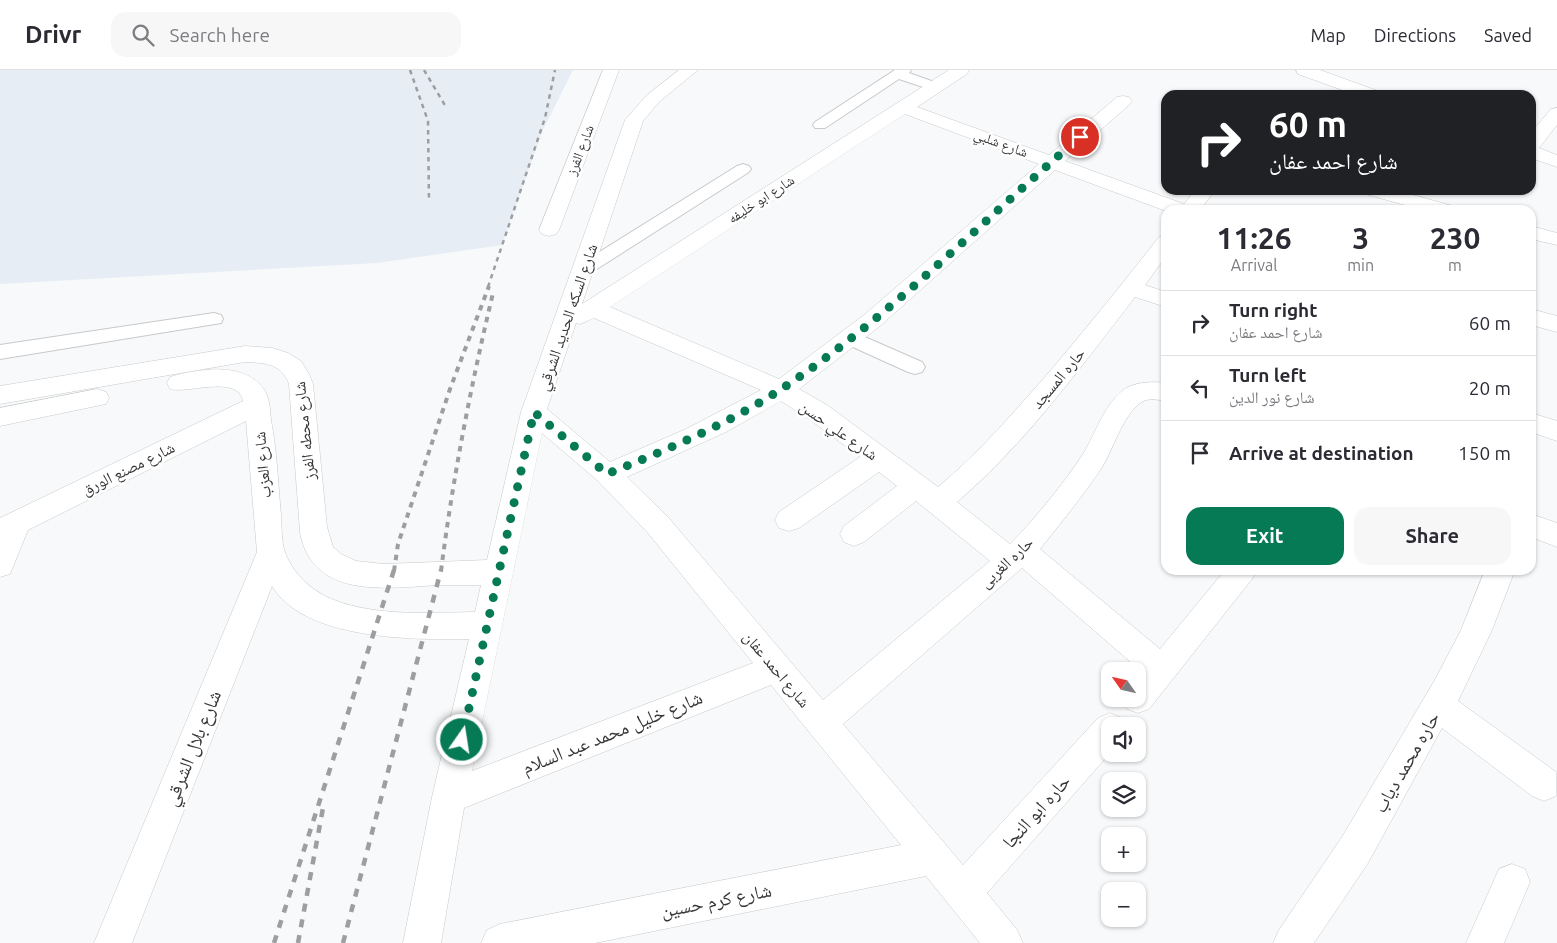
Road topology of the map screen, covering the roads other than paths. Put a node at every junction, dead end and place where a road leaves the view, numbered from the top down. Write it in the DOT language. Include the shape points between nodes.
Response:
graph roads {
  1 [pos="611,70"];
  2 [pos="690,70"];
  3 [pos="961,70"];
  4 [pos="1304,70"];
  5 [pos="901,72"];
  6 [pos="1327,73"];
  7 [pos="935,88"];
  8 [pos="1348,90"];
  9 [pos="1123,100"];
  10 [pos="904,108"];
  11 [pos="1557,113"];
  12 [pos="820,124"];
  13 [pos="1536,140"];
  14 [pos="1536,154"];
  15 [pos="1557,161"];
  16 [pos="1051,162"];
  17 [pos="743,169"];
  18 [pos="1202,195"];
  19 [pos="1390,195"];
  20 [pos="1168,205"];
  21 [pos="1194,205"];
  22 [pos="1428,205"];
  23 [pos="549,230"];
  24 [pos="1536,233"];
  25 [pos="1557,239"];
  26 [pos="1161,249"];
  27 [pos="583,270"];
  28 [pos="1132,288"];
  29 [pos="1161,298"];
  30 [pos="592,308"];
  31 [pos="1536,318"];
  32 [pos="214,319"];
  33 [pos="1557,324"];
  34 [pos="562,328"];
  35 [pos="851,338"];
  36 [pos="0,352"];
  37 [pos="915,367"];
  38 [pos="780,390"];
  39 [pos="1161,391"];
  40 [pos="0,395"];
  41 [pos="257,405"];
  42 [pos="534,412"];
  43 [pos="0,417"];
  44 [pos="1536,424"];
  45 [pos="1557,431"];
  46 [pos="879,458"];
  47 [pos="607,474"];
  48 [pos="916,486"];
  49 [pos="938,502"];
  50 [pos="789,520"];
  51 [pos="9,527"];
  52 [pos="1536,527"];
  53 [pos="854,534"];
  54 [pos="1557,535"];
  55 [pos="271,552"];
  56 [pos="1016,556"];
  57 [pos="0,565"];
  58 [pos="498,572"];
  59 [pos="1238,575"];
  60 [pos="1498,575"];
  61 [pos="487,625"];
  62 [pos="776,668"];
  63 [pos="1162,670"];
  64 [pos="1146,688"];
  65 [pos="1439,706"];
  66 [pos="821,722"];
  67 [pos="1101,739"];
  68 [pos="1544,784"];
  69 [pos="449,797"];
  70 [pos="932,857"];
  71 [pos="1512,882"];
  72 [pos="962,893"];
  73 [pos="112,943"];
  74 [pos="422,943"];
  75 [pos="500,943"];
  76 [pos="1004,943"];
  77 [pos="1292,943"];
  78 [pos="1485,943"];
  1 -- 23 [label="street, شارع الفرز"];
  2 -- 27 [label="street, شارع السكه الحديد الشرقي" via="657,93 634,120"];
  3 -- 7 [label="street, شارع ابو خليفه"];
  4 -- 6 [label="street"];
  5 -- 7 [label="lane"];
  5 -- 12 [label="lane"];
  6 -- 8 [label="street"];
  7 -- 10 [label="street, شارع ابو خليفه"];
  9 -- 16 [label="street"];
  10 -- 16 [label="street, شارع شلبي"];
  10 -- 30 [label="street, شارع ابو خليفه"];
  11 -- 13 [label="street"];
  14 -- 15 [label="street"];
  16 -- 20 [label="street, شارع شلبي"];
  16 -- 35 [label="street"];
  17 -- 27 [label="lane"];
  18 -- 21 [label="street"];
  19 -- 22 [label="street"];
  24 -- 25 [label="street"];
  26 -- 28 [label="street, حاره المسجد"];
  27 -- 34 [label="street, شارع السكه الحديد الشرقي"];
  28 -- 29 [label="street"];
  28 -- 49 [label="street, حاره المسجد" via="997,448 965,481"];
  30 -- 34 [label="street, شارع ابو خليفه"];
  30 -- 38 [label="street, شارع علي حسن"];
  31 -- 33 [label="street"];
  32 -- 36 [label="lane"];
  34 -- 42 [label="street, شارع السكه الحديد الشرقي"];
  35 -- 37 [label="lane"];
  35 -- 38 [label="street"];
  38 -- 46 [label="street, شارع علي حسن" via="818,412"];
  38 -- 47 [label="street" via="700,434"];
  39 -- 56 [label="street, حاره الغربى" via="1152,390 1132,396 1119,410 1072,490"];
  40 -- 58 [label="street, شارع محطه الفرز" via="245,354 267,354 284,360 297,370 301,384 313,526 320,553 350,572 362,574"];
  41 -- 43 [label="street, شارع العزب" via="248,386 237,379 223,378"];
  41 -- 51 [label="street, شارع مصنع الورق"];
  41 -- 55 [label="street, شارع العزب"];
  42 -- 47 [label="street, شارع احمد عفان"];
  42 -- 58 [label="street, شارع السكه الحديد الشرقي"];
  44 -- 45 [label="street"];
  46 -- 48 [label="street, شارع علي حسن"];
  46 -- 50 [label="street"];
  47 -- 62 [label="street, شارع احمد عفان" via="658,525"];
  48 -- 49 [label="street, شارع علي حسن"];
  48 -- 53 [label="street"];
  49 -- 56 [label="street, شارع علي حسن"];
  51 -- 57 [label="street"];
  52 -- 54 [label="street"];
  55 -- 61 [label="street, شارع العزب" via="281,579 298,596 335,615 400,625"];
  55 -- 73 [label="street, شارع بلال الشرقي"];
  56 -- 63 [label="street, شارع علي حسن"];
  56 -- 66 [label="street, حاره الغربى"];
  58 -- 61 [label="street, شارع السكه الحديد الشرقي"];
  59 -- 63 [label="street, حاره ابو النجا"];
  60 -- 65 [label="street, حاره محمد دياب" via="1487,606"];
  61 -- 69 [label="street, شارع السكه الحديد الشرقي"];
  62 -- 66 [label="street, شارع احمد عفان"];
  62 -- 69 [label="street, شارع خليل محمد عبد السلام"];
  63 -- 64 [label="street, حاره ابو النجا"];
  65 -- 68 [label="street"];
  65 -- 77 [label="street, حاره محمد دياب" via="1355,850"];
  66 -- 70 [label="street, شارع احمد عفان"];
  67 -- 72 [label="street, حاره ابو النجا"];
  69 -- 74 [label="street, شارع السكه الحديد الشرقي"];
  70 -- 72 [label="street, شارع احمد عفان"];
  70 -- 75 [label="street, شارع كرم حسين"];
  71 -- 78 [label="street"];
  72 -- 76 [label="street, شارع احمد عفان"];
}
